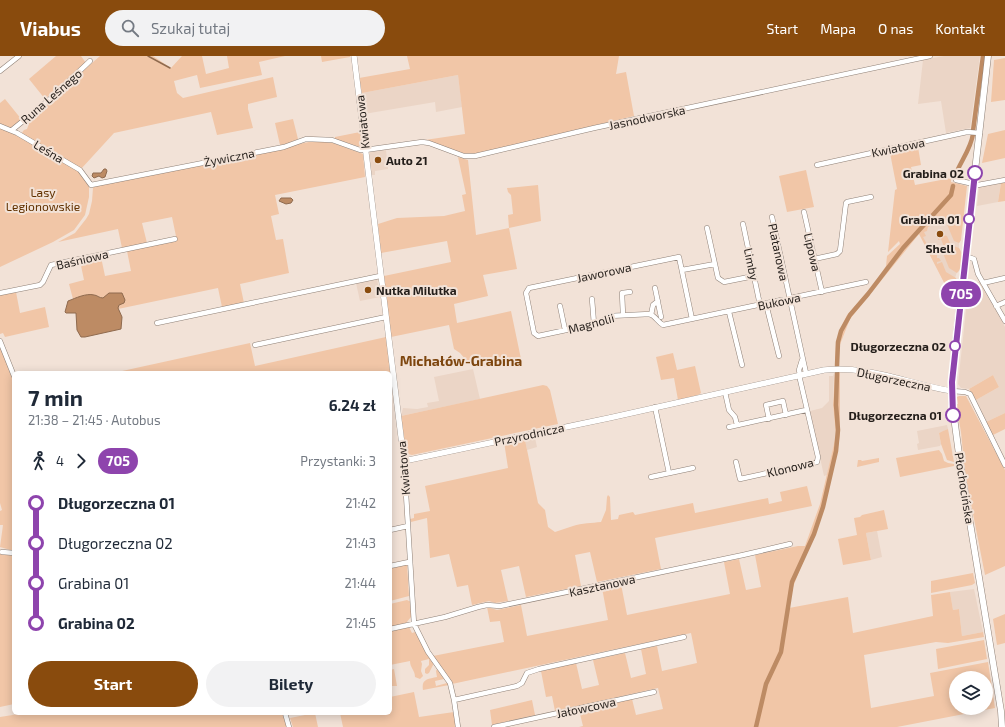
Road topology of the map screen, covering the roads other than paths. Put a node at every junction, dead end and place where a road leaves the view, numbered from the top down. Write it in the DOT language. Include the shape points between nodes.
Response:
graph roads {
  1 [pos="19,56"];
  2 [pos="354,56"];
  3 [pos="930,56"];
  4 [pos="988,56"];
  5 [pos="90,61"];
  6 [pos="0,71"];
  7 [pos="0,126"];
  8 [pos="12,130"];
  9 [pos="980,133"];
  10 [pos="365,150"];
  11 [pos="817,165"];
  12 [pos="956,180"];
  13 [pos="1005,180"];
  14 [pos="91,185"];
  15 [pos="973,185"];
  16 [pos="870,197"];
  17 [pos="804,212"];
  18 [pos="772,217"];
  19 [pos="743,224"];
  20 [pos="707,228"];
  21 [pos="175,239"];
  22 [pos="965,256"];
  23 [pos="814,259"];
  24 [pos="715,264"];
  25 [pos="682,270"];
  26 [pos="380,276"];
  27 [pos="754,276"];
  28 [pos="1005,278"];
  29 [pos="866,282"];
  30 [pos="983,283"];
  31 [pos="529,288"];
  32 [pos="655,288"];
  33 [pos="630,292"];
  34 [pos="822,292"];
  35 [pos="0,293"];
  36 [pos="789,298"];
  37 [pos="592,299"];
  38 [pos="658,301"];
  39 [pos="1005,302"];
  40 [pos="766,304"];
  41 [pos="760,305"];
  42 [pos="560,306"];
  43 [pos="996,306"];
  44 [pos="729,312"];
  45 [pos="623,315"];
  46 [pos="651,315"];
  47 [pos="386,317"];
  48 [pos="661,317"];
  49 [pos="692,319"];
  50 [pos="1005,321"];
  51 [pos="157,323"];
  52 [pos="594,324"];
  53 [pos="565,330"];
  54 [pos="0,342"];
  55 [pos="255,345"];
  56 [pos="779,356"];
  57 [pos="742,365"];
  58 [pos="834,369"];
  59 [pos="12,371"];
  60 [pos="391,371"];
  61 [pos="801,374"];
  62 [pos="392,380"];
  63 [pos="393,390"];
  64 [pos="952,391"];
  65 [pos="725,392"];
  66 [pos="655,407"];
  67 [pos="806,410"];
  68 [pos="786,415"];
  69 [pos="769,418"];
  70 [pos="737,425"];
  71 [pos="729,427"];
  72 [pos="404,461"];
  73 [pos="736,462"];
  74 [pos="1005,465"];
  75 [pos="693,468"];
  76 [pos="669,473"];
  77 [pos="651,477"];
  78 [pos="408,526"];
  79 [pos="392,530"];
  80 [pos="790,544"];
  81 [pos="2,552"];
  82 [pos="12,553"];
  83 [pos="409,562"];
  84 [pos="392,566"];
  85 [pos="414,624"];
  86 [pos="392,629"];
  87 [pos="684,637"];
  88 [pos="654,692"];
  89 [pos="454,700"];
  90 [pos="286,715"];
  91 [pos="290,727"];
  92 [pos="458,727"];
  93 [pos="494,727"];
  94 [pos="1002,727"];
  1 -- 6 [label="street"];
  2 -- 10 [label="street, Kwiatowa"];
  3 -- 10 [label="street, Jasnodworska" via="565,134 475,156 464,156 422,142"];
  4 -- 9 [label="main road, Płochocińska"];
  5 -- 8 [label="street, Runa Leśnego"];
  7 -- 8 [label="street, Leśna"];
  8 -- 14 [label="street, Leśna" via="80,170"];
  9 -- 11 [label="street, Kwiatowa" via="967,132"];
  9 -- 15 [label="main road, Płochocińska"];
  10 -- 14 [label="street, Żywiczna" via="332,140 306,139 284,147"];
  10 -- 26 [label="street, Kwiatowa"];
  12 -- 15 [label="street"];
  13 -- 15 [label="street"];
  15 -- 22 [label="main road, Płochocińska"];
  16 -- 23 [label="street" via="846,203 840,251"];
  17 -- 23 [label="street, Lipowa"];
  18 -- 36 [label="street, Platanowa"];
  19 -- 27 [label="street, Limby"];
  20 -- 24 [label="street"];
  21 -- 35 [label="street, Baśniowa" via="51,265 40,285"];
  22 -- 30 [label="street" via="974,259"];
  22 -- 64 [label="main road, Płochocińska"];
  23 -- 34 [label="street, Lipowa"];
  24 -- 25 [label="street"];
  24 -- 27 [label="street" via="721,281 729,282"];
  25 -- 31 [label="street, Jaworowa" via="679,257"];
  25 -- 49 [label="street"];
  26 -- 47 [label="street, Kwiatowa"];
  26 -- 51 [label="street"];
  27 -- 41 [label="street, Limby"];
  28 -- 30 [label="street"];
  29 -- 34 [label="street, Bukowa"];
  30 -- 43 [label="street"];
  31 -- 53 [label="street, Magnolii" via="526,293 535,334 538,336"];
  32 -- 38 [label="street"];
  33 -- 45 [label="street" via="622,293"];
  34 -- 36 [label="street, Bukowa"];
  36 -- 40 [label="street, Bukowa"];
  36 -- 61 [label="street, Platanowa" via="802,358"];
  37 -- 52 [label="street"];
  38 -- 46 [label="street" via="652,305"];
  38 -- 48 [label="street"];
  39 -- 43 [label="street"];
  40 -- 41 [label="street, Bukowa"];
  40 -- 56 [label="street"];
  41 -- 44 [label="street, Bukowa"];
  42 -- 53 [label="street"];
  43 -- 50 [label="street"];
  44 -- 49 [label="street, Bukowa"];
  44 -- 57 [label="street"];
  45 -- 46 [label="street, Magnolii"];
  45 -- 52 [label="street, Magnolii" via="606,316 601,322"];
  46 -- 49 [label="street, Magnolii" via="663,325"];
  47 -- 55 [label="street"];
  47 -- 60 [label="street, Kwiatowa"];
  52 -- 53 [label="street, Magnolii"];
  54 -- 59 [label="street"];
  58 -- 61 [label="street, Przyrodnicza"];
  58 -- 64 [label="street, Długorzeczna" via="872,372"];
  61 -- 65 [label="street, Przyrodnicza"];
  61 -- 67 [label="street, Klonowa"];
  62 -- 63 [label="street, Kwiatowa"];
  63 -- 72 [label="street, Kwiatowa"];
  64 -- 74 [label="street, Długorzeczna" via="970,394"];
  64 -- 94 [label="main road, Płochocińska"];
  65 -- 66 [label="street, Przyrodnicza"];
  65 -- 70 [label="street" via="729,410 735,416"];
  66 -- 72 [label="street, Przyrodnicza"];
  66 -- 76 [label="street"];
  67 -- 68 [label="street"];
  67 -- 73 [label="street, Klonowa" via="818,457 817,462 740,479"];
  68 -- 69 [label="street"];
  68 -- 69 [label="street" via="783,402 766,405"];
  69 -- 70 [label="street"];
  70 -- 71 [label="street"];
  72 -- 78 [label="street, Kwiatowa"];
  75 -- 76 [label="street"];
  76 -- 77 [label="street"];
  78 -- 79 [label="street"];
  78 -- 83 [label="street, Kwiatowa"];
  80 -- 85 [label="street, Kasztanowa" via="500,606 487,605"];
  81 -- 82 [label="street"];
  83 -- 84 [label="street"];
  83 -- 85 [label="street, Kwiatowa"];
  85 -- 86 [label="street"];
  85 -- 89 [label="street, Kwiatowa" via="428,652 448,681"];
  87 -- 89 [label="street" via="539,668 527,673 522,683 517,686"];
  88 -- 93 [label="street, Jałowcowa"];
  89 -- 92 [label="street, Kwiatowa"];
  90 -- 91 [label="street"];
}
